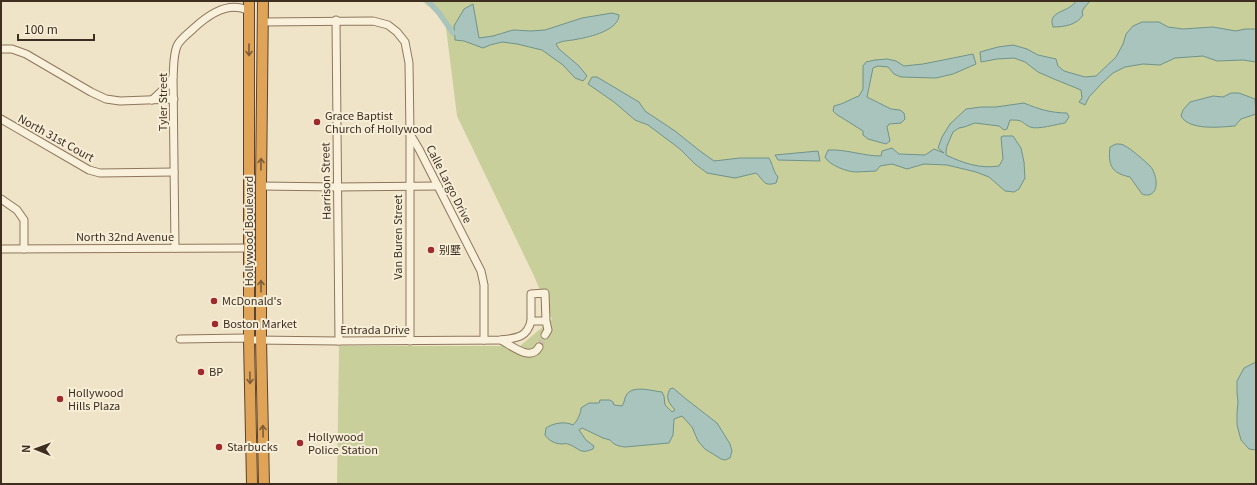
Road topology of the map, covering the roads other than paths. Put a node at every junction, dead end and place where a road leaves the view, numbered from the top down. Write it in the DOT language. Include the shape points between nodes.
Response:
graph roads {
  1 [pos="262,2"];
  2 [pos="249,6"];
  3 [pos="336,20"];
  4 [pos="262,22"];
  5 [pos="1,49"];
  6 [pos="174,77"];
  7 [pos="174,99"];
  8 [pos="152,100"];
  9 [pos="1,119"];
  10 [pos="410,134"];
  11 [pos="249,165"];
  12 [pos="174,172"];
  13 [pos="261,186"];
  14 [pos="409,186"];
  15 [pos="438,186"];
  16 [pos="336,187"];
  17 [pos="1,199"];
  18 [pos="249,200"];
  19 [pos="261,231"];
  20 [pos="175,248"];
  21 [pos="249,248"];
  22 [pos="1,249"];
  23 [pos="24,249"];
  24 [pos="531,321"];
  25 [pos="546,321"];
  26 [pos="545,335"];
  27 [pos="518,338"];
  28 [pos="180,339"];
  29 [pos="261,339"];
  30 [pos="249,340"];
  31 [pos="484,340"];
  32 [pos="501,340"];
  33 [pos="339,341"];
  34 [pos="410,341"];
  35 [pos="539,347"];
  36 [pos="518,349"];
  37 [pos="252,484"];
  38 [pos="264,484"];
  1 -- 4 [label="highway, Hollywood Boulevard"];
  2 -- 6 [label="street, Tyler Street" via="229,4 210,14 184,37 175,55"];
  2 -- 11 [label="highway, Hollywood Boulevard, one-way"];
  3 -- 4 [label="street, Calle Largo Drive"];
  3 -- 10 [label="street, Calle Largo Drive" via="373,21 388,25 405,42 409,63"];
  3 -- 16 [label="street, Harrison Street"];
  13 -- 4 [label="highway, Hollywood Boulevard, one-way"];
  5 -- 8 [label="street" via="12,49 26,54 106,99"];
  6 -- 7 [label="street, Tyler Street"];
  6 -- 8 [label="street"];
  7 -- 8 [label="street"];
  7 -- 12 [label="street, Tyler Street"];
  9 -- 12 [label="street, North 31st Court" via="89,170 100,173"];
  10 -- 14 [label="street, Van Buren Street"];
  10 -- 15 [label="street, Calle Largo Drive"];
  11 -- 13 [label="highway" via="255,180"];
  11 -- 18 [label="highway, Hollywood Boulevard"];
  12 -- 20 [label="street, Tyler Street"];
  13 -- 16 [label="street"];
  13 -- 19 [label="highway, Hollywood Boulevard"];
  14 -- 15 [label="street"];
  14 -- 16 [label="street"];
  14 -- 34 [label="street, Van Buren Street"];
  15 -- 31 [label="street, Calle Largo Drive" via="481,271 484,285"];
  16 -- 33 [label="street, Harrison Street"];
  17 -- 23 [label="street" via="18,210 24,220"];
  18 -- 19 [label="highway" via="257,207"];
  18 -- 21 [label="highway, Hollywood Boulevard"];
  29 -- 19 [label="highway, Hollywood Boulevard, one-way"];
  20 -- 21 [label="street, North 32nd Avenue"];
  20 -- 23 [label="street, North 32nd Avenue"];
  21 -- 30 [label="highway, Hollywood Boulevard"];
  22 -- 23 [label="street, North 32nd Avenue"];
  24 -- 25 [label="street"];
  24 -- 25 [label="street" via="531,294 545,293"];
  24 -- 27 [label="street" via="530,327"];
  25 -- 26 [label="street" via="548,330"];
  27 -- 32 [label="street, Entrada Drive"];
  27 -- 36 [label="street"];
  28 -- 30 [label="street, Entrada Drive"];
  29 -- 30 [label="street, Entrada Drive"];
  29 -- 33 [label="street, Entrada Drive"];
  38 -- 29 [label="highway, Hollywood Boulevard, one-way"];
  30 -- 37 [label="highway, Hollywood Boulevard, one-way"];
  31 -- 32 [label="street, Entrada Drive"];
  31 -- 34 [label="street, Entrada Drive"];
  32 -- 36 [label="street"];
  33 -- 34 [label="street, Entrada Drive"];
  35 -- 36 [label="street" via="532,354"];
}
